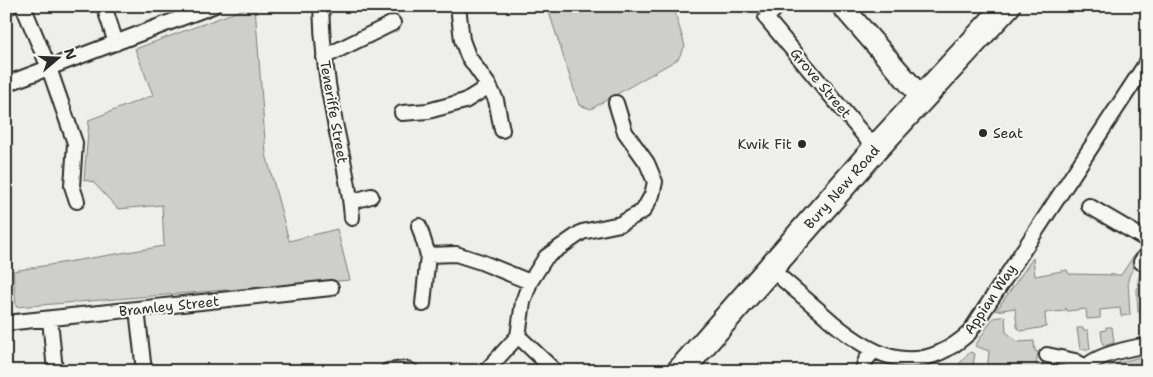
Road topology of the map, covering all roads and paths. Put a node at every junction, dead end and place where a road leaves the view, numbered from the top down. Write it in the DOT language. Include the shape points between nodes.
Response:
graph roads {
  1 [pos="11,6"];
  2 [pos="23,6"];
  3 [pos="104,6"];
  4 [pos="213,6"];
  5 [pos="321,6"];
  6 [pos="459,6"];
  7 [pos="778,6"];
  8 [pos="842,6"];
  9 [pos="1007,6"];
  10 [pos="6,8"];
  11 [pos="393,23"];
  12 [pos="116,43"];
  13 [pos="324,57"];
  14 [pos="1147,62"];
  15 [pos="49,68"];
  16 [pos="6,84"];
  17 [pos="489,86"];
  18 [pos="922,98"];
  19 [pos="616,104"];
  20 [pos="402,114"];
  21 [pos="502,130"];
  22 [pos="876,148"];
  23 [pos="371,196"];
  24 [pos="77,201"];
  25 [pos="351,202"];
  26 [pos="1090,206"];
  27 [pos="352,218"];
  28 [pos="419,226"];
  29 [pos="1147,240"];
  30 [pos="428,255"];
  31 [pos="770,268"];
  32 [pos="530,282"];
  33 [pos="332,288"];
  34 [pos="423,304"];
  35 [pos="137,309"];
  36 [pos="50,319"];
  37 [pos="6,323"];
  38 [pos="518,336"];
  39 [pos="1147,345"];
  40 [pos="871,354"];
  41 [pos="1047,355"];
  42 [pos="1084,369"];
  43 [pos="55,371"];
  44 [pos="144,371"];
  45 [pos="388,371"];
  46 [pos="412,371"];
  47 [pos="486,371"];
  48 [pos="555,371"];
  49 [pos="680,371"];
  50 [pos="862,371"];
  1 -- 10 [label="street"];
  2 -- 15 [label="street"];
  3 -- 12 [label="street"];
  4 -- 12 [label="street"];
  5 -- 13 [label="street, Teneriffe Street"];
  6 -- 17 [label="street" via="462,40 468,56"];
  7 -- 22 [label="street, Grove Street" via="766,18"];
  8 -- 18 [label="main road"];
  9 -- 18 [label="highway, Bury New Road"];
  11 -- 13 [label="street"];
  12 -- 15 [label="street"];
  13 -- 25 [label="street, Teneriffe Street"];
  14 -- 40 [label="street, Appian Way" via="956,347 941,362 921,366 894,365"];
  15 -- 16 [label="street"];
  15 -- 24 [label="street" via="75,143 72,186"];
  17 -- 20 [label="street" via="447,106"];
  17 -- 21 [label="street" via="496,100"];
  18 -- 22 [label="highway, Bury New Road"];
  19 -- 32 [label="street" via="625,132 647,163 655,182 652,195 643,211 620,224 582,232 546,257"];
  22 -- 31 [label="highway, Bury New Road"];
  23 -- 25 [label="street"];
  25 -- 27 [label="street, Teneriffe Street"];
  26 -- 29 [label="street"];
  28 -- 30 [label="street"];
  30 -- 32 [label="street" via="456,254"];
  30 -- 34 [label="street"];
  31 -- 40 [label="street, Appian Way"];
  31 -- 49 [label="highway, Bury New Road"];
  32 -- 38 [label="street" via="522,302"];
  33 -- 35 [label="street, Bramley Street"];
  35 -- 36 [label="street, Bramley Street"];
  35 -- 44 [label="street"];
  36 -- 37 [label="street, Bramley Street"];
  36 -- 43 [label="street"];
  38 -- 47 [label="street"];
  38 -- 48 [label="street"];
  39 -- 42 [label="street" via="1100,358"];
  40 -- 50 [label="street"];
  41 -- 42 [label="street" via="1075,361"];
  45 -- 46 [label="street" via="405,368"];
}
